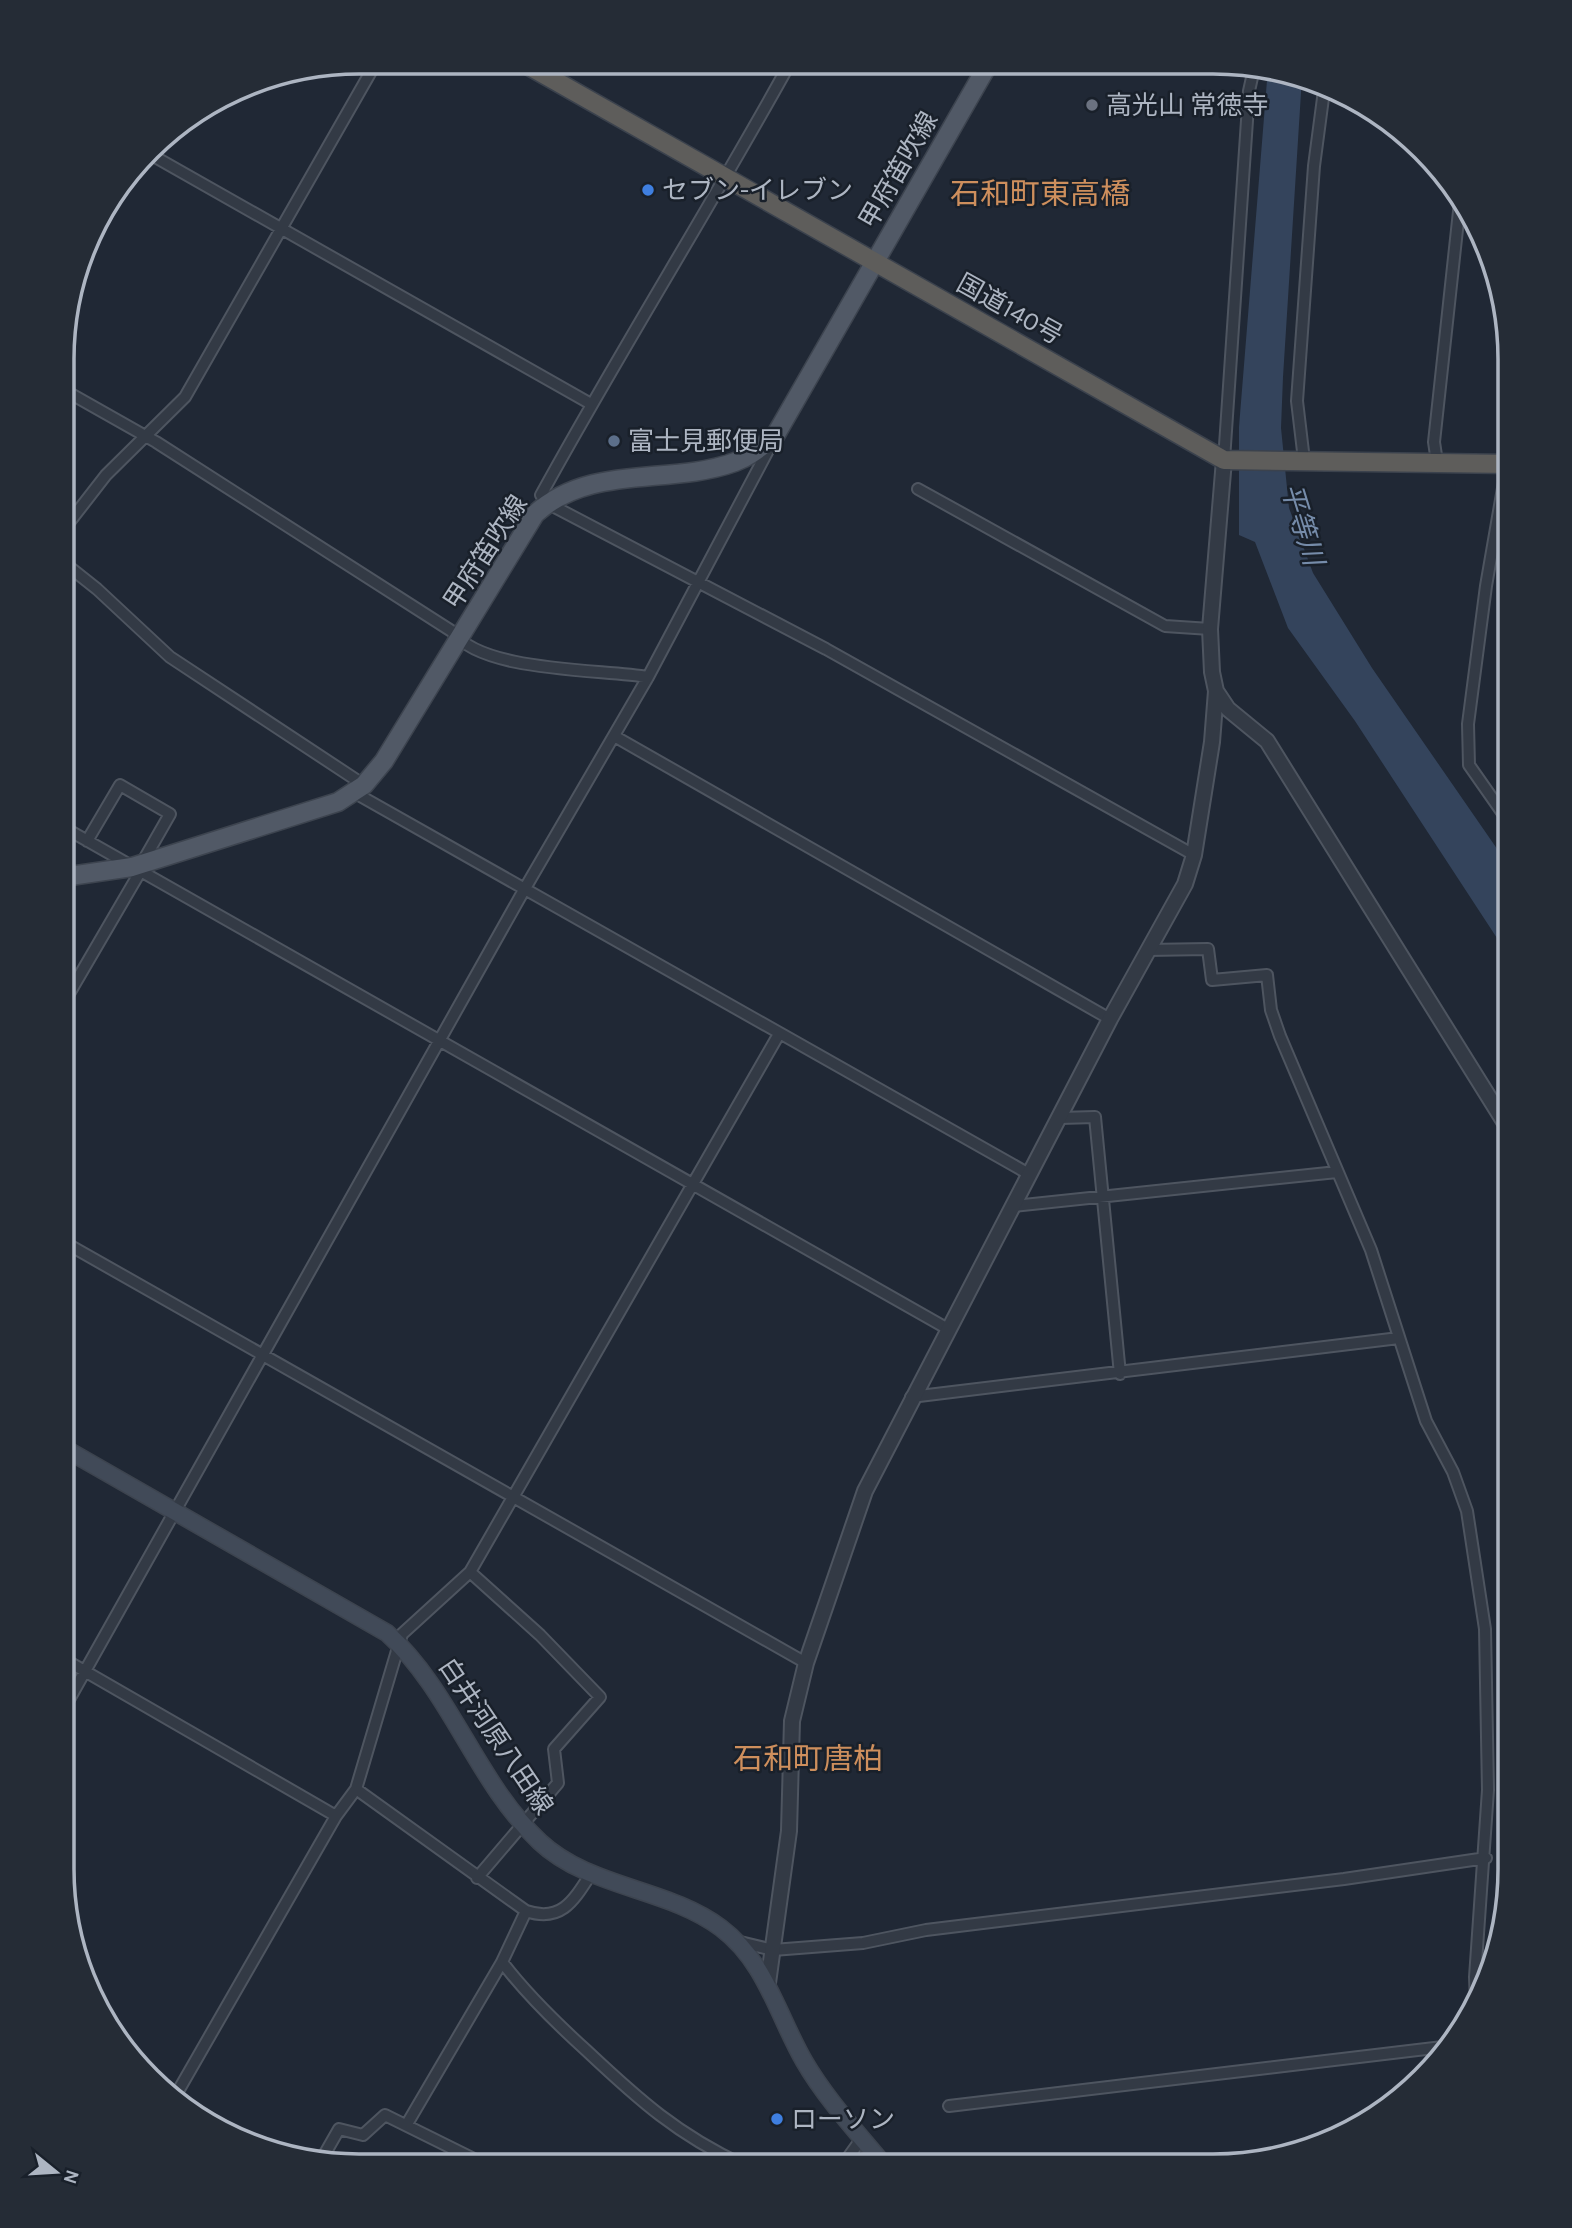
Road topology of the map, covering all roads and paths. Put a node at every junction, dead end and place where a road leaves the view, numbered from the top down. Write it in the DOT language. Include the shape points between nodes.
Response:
graph roads {
  1 [pos="370,74"];
  2 [pos="543,74"];
  3 [pos="783,74"];
  4 [pos="983,74"];
  5 [pos="1253,76"];
  6 [pos="1323,95"];
  7 [pos="156,158"];
  8 [pos="726,178"];
  9 [pos="1459,214"];
  10 [pos="281,229"];
  11 [pos="875,263"];
  12 [pos="74,396"];
  13 [pos="591,404"];
  14 [pos="775,436"];
  15 [pos="144,437"];
  16 [pos="1227,460"];
  17 [pos="1302,460"];
  18 [pos="1437,462"];
  19 [pos="1498,464"];
  20 [pos="918,488"];
  21 [pos="547,503"];
  22 [pos="74,517"];
  23 [pos="1498,522"];
  24 [pos="74,570"];
  25 [pos="696,583"];
  26 [pos="1210,629"];
  27 [pos="459,640"];
  28 [pos="648,677"];
  29 [pos="1216,691"];
  30 [pos="614,736"];
  31 [pos="360,789"];
  32 [pos="1498,806"];
  33 [pos="74,833"];
  34 [pos="87,841"];
  35 [pos="1194,855"];
  36 [pos="138,868"];
  37 [pos="74,876"];
  38 [pos="524,890"];
  39 [pos="1147,950"];
  40 [pos="74,984"];
  41 [pos="1110,1019"];
  42 [pos="779,1034"];
  43 [pos="441,1041"];
  44 [pos="1498,1111"];
  45 [pos="1060,1118"];
  46 [pos="1337,1172"];
  47 [pos="1029,1174"];
  48 [pos="691,1185"];
  49 [pos="1101,1198"];
  50 [pos="1013,1206"];
  51 [pos="74,1248"];
  52 [pos="948,1329"];
  53 [pos="1399,1338"];
  54 [pos="264,1356"];
  55 [pos="1120,1374"];
  56 [pos="911,1397"];
  57 [pos="74,1454"];
  58 [pos="515,1496"];
  59 [pos="176,1511"];
  60 [pos="470,1572"];
  61 [pos="400,1644"];
  62 [pos="806,1662"];
  63 [pos="74,1665"];
  64 [pos="85,1672"];
  65 [pos="74,1691"];
  66 [pos="356,1789"];
  67 [pos="335,1816"];
  68 [pos="523,1824"];
  69 [pos="1486,1858"];
  70 [pos="592,1872"];
  71 [pos="478,1878"];
  72 [pos="526,1911"];
  73 [pos="736,1941"];
  74 [pos="773,1950"];
  75 [pos="502,1962"];
  76 [pos="768,1983"];
  77 [pos="1475,1983"];
  78 [pos="1436,2048"];
  79 [pos="178,2090"];
  80 [pos="949,2106"];
  81 [pos="407,2124"];
  82 [pos="862,2138"];
  83 [pos="326,2153"];
  84 [pos="465,2154"];
  85 [pos="719,2154"];
  86 [pos="851,2154"];
  87 [pos="875,2154"];
  1 -- 10 [label="street"];
  2 -- 8 [label="highway, 国道140号"];
  3 -- 8 [label="street"];
  4 -- 11 [label="main road, 甲府笛吹線"];
  5 -- 16 [label="street"];
  6 -- 17 [label="street" via="1297,401"];
  7 -- 10 [label="street"];
  8 -- 11 [label="highway, 国道140号"];
  8 -- 13 [label="street"];
  9 -- 18 [label="street" via="1434,442"];
  10 -- 13 [label="street"];
  10 -- 15 [label="street" via="185,397"];
  11 -- 14 [label="main road, 甲府笛吹線"];
  11 -- 16 [label="highway, 国道140号"];
  12 -- 15 [label="street"];
  13 -- 21 [label="street" via="541,495"];
  14 -- 21 [label="main road, 甲府笛吹線" via="733,463 601,482 575,488"];
  14 -- 25 [label="street"];
  15 -- 22 [label="street" via="106,475"];
  15 -- 27 [label="street"];
  16 -- 17 [label="highway, 国道140号"];
  16 -- 26 [label="street"];
  17 -- 18 [label="highway, 国道140号"];
  18 -- 19 [label="highway, 国道140号"];
  20 -- 26 [label="street" via="1165,626"];
  21 -- 25 [label="street"];
  21 -- 27 [label="main road, 甲府笛吹線" via="535,514"];
  23 -- 32 [label="street" via="1468,724 1469,765"];
  24 -- 31 [label="street" via="170,657"];
  25 -- 28 [label="street"];
  25 -- 35 [label="street" via="826,649"];
  26 -- 29 [label="street"];
  27 -- 28 [label="street" via="471,649 523,664"];
  27 -- 31 [label="main road, 甲府笛吹線" via="384,761"];
  28 -- 30 [label="street"];
  29 -- 35 [label="street"];
  29 -- 44 [label="street" via="1228,709 1267,741"];
  30 -- 38 [label="street"];
  30 -- 41 [label="street"];
  31 -- 36 [label="main road, 甲府笛吹線" via="309,812"];
  31 -- 38 [label="street"];
  33 -- 34 [label="street"];
  34 -- 36 [label="street"];
  34 -- 36 [label="street" via="120,785 170,814"];
  35 -- 39 [label="street" via="1185,884"];
  36 -- 37 [label="main road, 甲府笛吹線"];
  36 -- 40 [label="street"];
  36 -- 43 [label="street"];
  38 -- 42 [label="street"];
  38 -- 43 [label="street"];
  39 -- 41 [label="street"];
  39 -- 46 [label="street" via="1208,949 1212,980 1267,975 1271,1010"];
  41 -- 45 [label="street"];
  42 -- 47 [label="street"];
  42 -- 48 [label="street"];
  43 -- 48 [label="street"];
  43 -- 54 [label="street"];
  45 -- 47 [label="street"];
  45 -- 49 [label="street" via="1095,1117"];
  46 -- 49 [label="street"];
  46 -- 53 [label="street" via="1371,1250"];
  47 -- 50 [label="street"];
  48 -- 52 [label="street"];
  48 -- 58 [label="street"];
  49 -- 50 [label="street"];
  49 -- 55 [label="street"];
  50 -- 52 [label="street"];
  51 -- 54 [label="street"];
  52 -- 56 [label="street"];
  53 -- 55 [label="street"];
  53 -- 69 [label="street" via="1426,1421 1460,1489 1471,1534 1485,1629"];
  54 -- 58 [label="street"];
  54 -- 59 [label="street"];
  55 -- 56 [label="street"];
  56 -- 62 [label="street" via="865,1491"];
  57 -- 59 [label="main road, 白井河原八田線"];
  58 -- 60 [label="street"];
  58 -- 62 [label="street"];
  59 -- 61 [label="main road, 白井河原八田線" via="373,1623"];
  59 -- 64 [label="street"];
  60 -- 61 [label="street" via="402,1634"];
  60 -- 68 [label="street" via="600,1697 554,1749 558,1783"];
  61 -- 66 [label="street"];
  61 -- 68 [label="main road, 白井河原八田線"];
  62 -- 74 [label="street" via="792,1721 789,1831"];
  63 -- 64 [label="street"];
  64 -- 65 [label="street"];
  64 -- 67 [label="street"];
  66 -- 67 [label="street"];
  66 -- 71 [label="street"];
  67 -- 79 [label="street"];
  68 -- 70 [label="main road, 白井河原八田線" via="550,1849"];
  68 -- 71 [label="street"];
  69 -- 74 [label="street" via="926,1930 863,1943"];
  69 -- 77 [label="street"];
  70 -- 72 [label="street" via="578,1894 555,1914"];
  70 -- 73 [label="main road, 白井河原八田線" via="694,1914"];
  71 -- 72 [label="street"];
  72 -- 75 [label="street"];
  73 -- 74 [label="street"];
  73 -- 76 [label="main road, 白井河原八田線"];
  74 -- 76 [label="street"];
  75 -- 81 [label="street"];
  75 -- 85 [label="street" via="527,1995 650,2110"];
  76 -- 82 [label="main road, 白井河原八田線" via="805,2063"];
  78 -- 80 [label="street"];
  81 -- 83 [label="street" via="385,2115 363,2135 340,2129"];
  81 -- 84 [label="street"];
  82 -- 86 [label="street"];
  82 -- 87 [label="main road, 白井河原八田線"];
}
